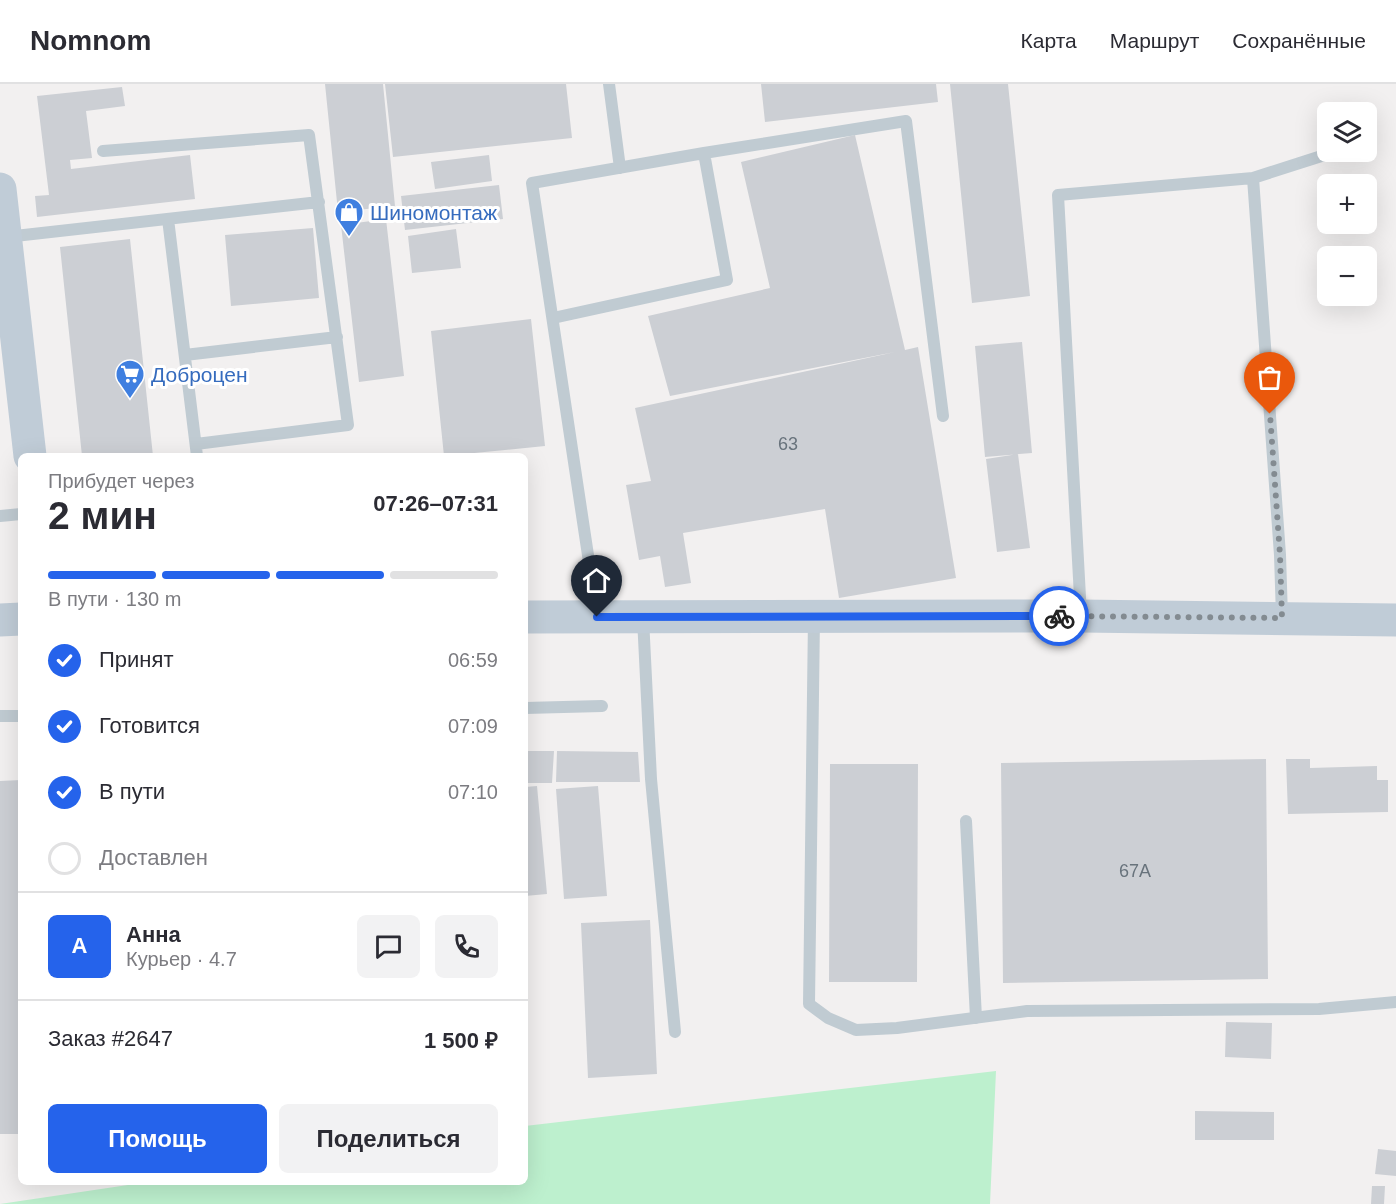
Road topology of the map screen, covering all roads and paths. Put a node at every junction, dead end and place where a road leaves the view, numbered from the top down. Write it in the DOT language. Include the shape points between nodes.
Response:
graph roads {
  1 [pos="609,84"];
  2 [pos="103,151"];
  3 [pos="704,153"];
  4 [pos="1317,157"];
  5 [pos="620,168"];
  6 [pos="1253,178"];
  7 [pos="0,189"];
  8 [pos="319,202"];
  9 [pos="168,219"];
  10 [pos="4,237"];
  11 [pos="553,318"];
  12 [pos="337,337"];
  13 [pos="185,355"];
  14 [pos="944,416"];
  15 [pos="196,450"];
  16 [pos="30,453"];
  17 [pos="18,514"];
  18 [pos="0,516"];
  19 [pos="814,616"];
  20 [pos="1081,616"];
  21 [pos="528,617"];
  22 [pos="597,617"];
  23 [pos="643,617"];
  24 [pos="1282,618"];
  25 [pos="18,619"];
  26 [pos="0,620"];
  27 [pos="1396,620"];
  28 [pos="602,706"];
  29 [pos="528,708"];
  30 [pos="0,716"];
  31 [pos="18,716"];
  32 [pos="966,821"];
  33 [pos="1396,1002"];
  34 [pos="976,1018"];
  35 [pos="675,1032"];
  1 -- 5 [label="lane"];
  2 -- 8 [label="lane" via="309,135"];
  3 -- 5 [label="lane"];
  3 -- 11 [label="lane" via="727,280"];
  3 -- 14 [label="lane" via="906,121"];
  4 -- 6 [label="lane"];
  5 -- 11 [label="lane" via="532,183"];
  6 -- 20 [label="lane" via="1058,195"];
  6 -- 24 [label="lane"];
  7 -- 10 [label="main road"];
  8 -- 9 [label="lane"];
  8 -- 12 [label="lane"];
  9 -- 10 [label="lane"];
  9 -- 13 [label="lane"];
  10 -- 16 [label="main road"];
  11 -- 22 [label="lane"];
  12 -- 13 [label="lane"];
  12 -- 15 [label="lane" via="348,425"];
  13 -- 15 [label="lane"];
  17 -- 18 [label="lane"];
  19 -- 20 [label="main road"];
  19 -- 23 [label="main road"];
  19 -- 34 [label="lane" via="809,1004 828,1018 856,1030"];
  20 -- 24 [label="main road"];
  21 -- 22 [label="main road"];
  22 -- 23 [label="main road"];
  23 -- 35 [label="lane" via="651,779"];
  24 -- 27 [label="main road"];
  25 -- 26 [label="main road"];
  28 -- 29 [label="lane"];
  30 -- 31 [label="lane"];
  32 -- 34 [label="lane"];
  33 -- 34 [label="lane" via="1319,1010 1028,1011"];
}
